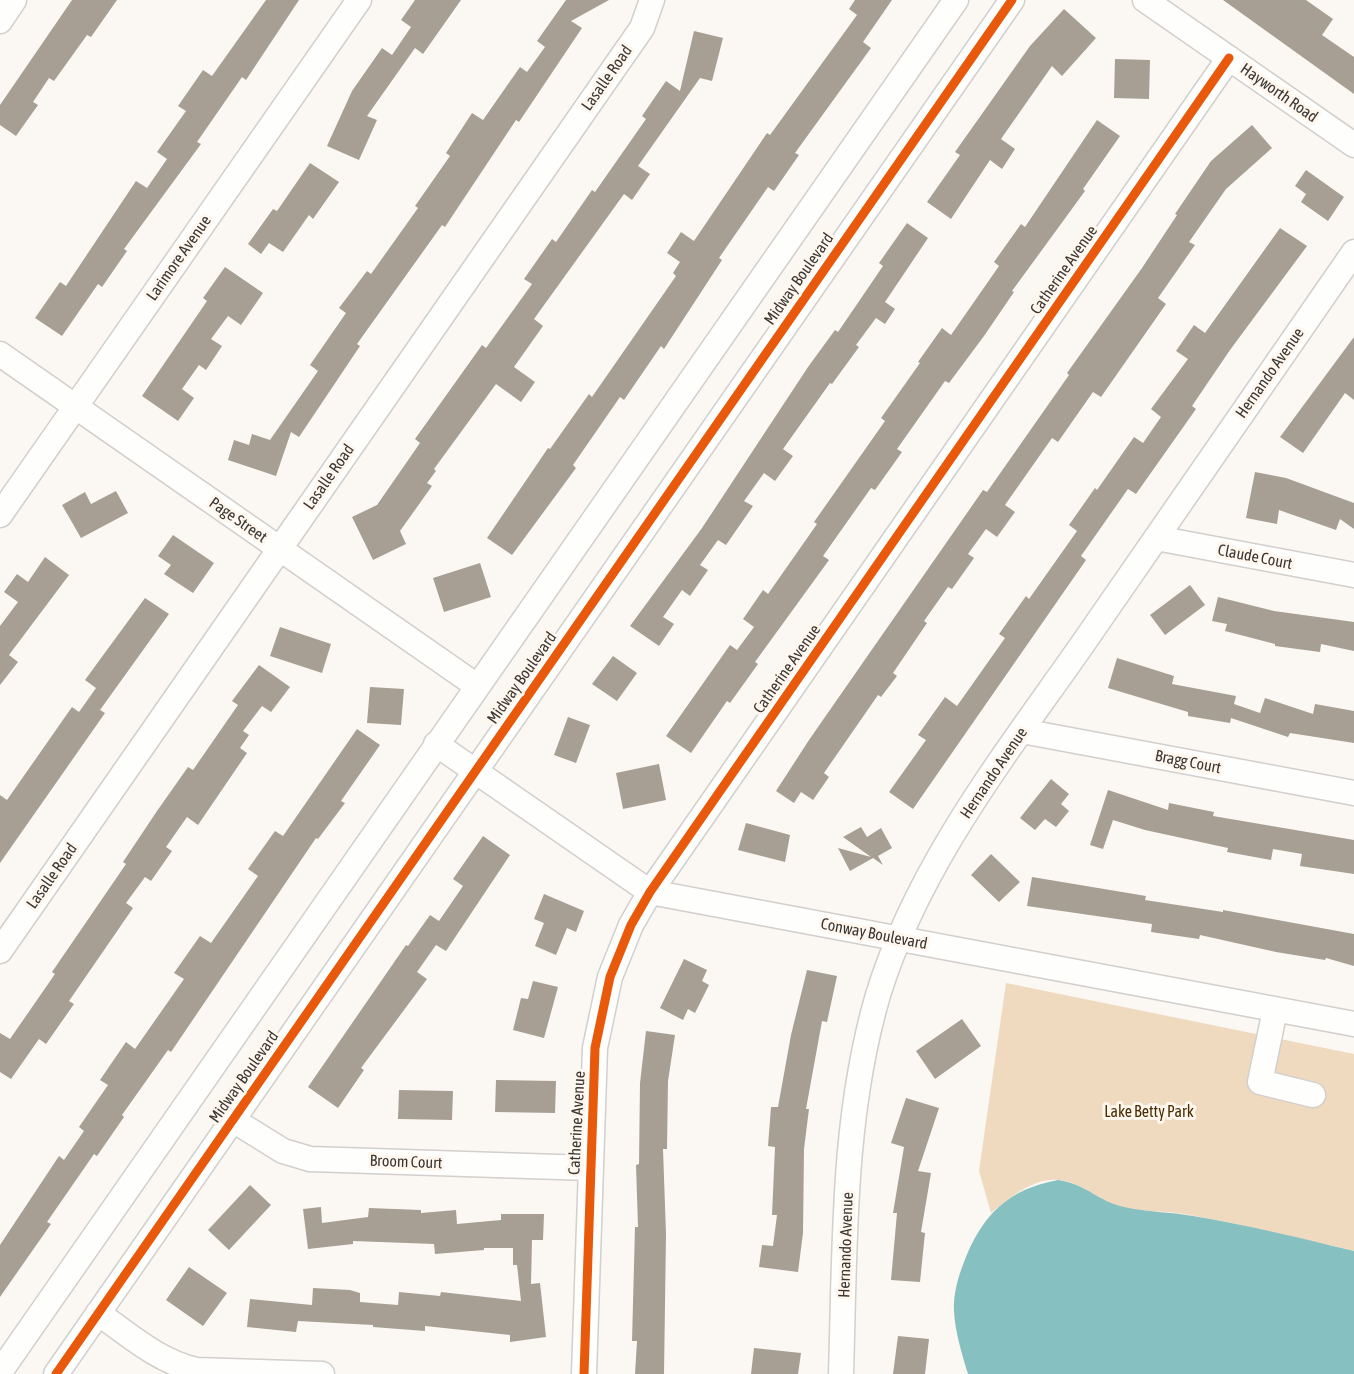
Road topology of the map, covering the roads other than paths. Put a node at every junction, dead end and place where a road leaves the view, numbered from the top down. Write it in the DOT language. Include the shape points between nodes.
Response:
graph roads {
  1 [pos="14,0"];
  2 [pos="359,0"];
  3 [pos="652,0"];
  4 [pos="956,0"];
  5 [pos="1012,0"];
  6 [pos="1145,0"];
  7 [pos="0,21"];
  8 [pos="1229,58"];
  9 [pos="1354,145"];
  10 [pos="1354,252"];
  11 [pos="0,354"];
  12 [pos="75,407"];
  13 [pos="0,516"];
  14 [pos="1156,538"];
  15 [pos="279,548"];
  16 [pos="1354,575"];
  17 [pos="477,686"];
  18 [pos="1022,731"];
  19 [pos="436,744"];
  20 [pos="475,771"];
  21 [pos="1354,793"];
  22 [pos="650,892"];
  23 [pos="898,938"];
  24 [pos="0,951"];
  25 [pos="1275,1010"];
  26 [pos="1354,1024"];
  27 [pos="1313,1095"];
  28 [pos="233,1120"];
  29 [pos="590,1168"];
  30 [pos="98,1313"];
  31 [pos="0,1372"];
  32 [pos="56,1374"];
  33 [pos="322,1374"];
  34 [pos="584,1374"];
  35 [pos="841,1374"];
  1 -- 7 [label="street"];
  2 -- 12 [label="street, Larimore Avenue"];
  3 -- 15 [label="street, Lasalle Road" via="642,28"];
  4 -- 17 [label="street, Midway Boulevard"];
  5 -- 20 [label="street, Midway Boulevard"];
  6 -- 8 [label="street, Hayworth Road"];
  8 -- 9 [label="street, Hayworth Road"];
  8 -- 22 [label="street, Catherine Avenue"];
  10 -- 14 [label="street, Hernando Avenue"];
  11 -- 12 [label="street, Page Street"];
  12 -- 13 [label="street, Larimore Avenue"];
  12 -- 15 [label="street, Page Street"];
  14 -- 16 [label="street, Claude Court"];
  14 -- 18 [label="street, Hernando Avenue"];
  15 -- 17 [label="street, Page Street"];
  15 -- 24 [label="street, Lasalle Road"];
  17 -- 19 [label="street, Midway Boulevard"];
  18 -- 21 [label="street, Bragg Court"];
  18 -- 23 [label="street, Hernando Avenue" via="944,849"];
  19 -- 20 [label="street, Conway Boulevard"];
  19 -- 31 [label="street, Midway Boulevard"];
  20 -- 22 [label="street, Conway Boulevard"];
  20 -- 28 [label="street, Midway Boulevard"];
  22 -- 23 [label="street, Conway Boulevard"];
  22 -- 29 [label="street, Catherine Avenue" via="619,951 602,1004 595,1048"];
  23 -- 25 [label="street, Conway Boulevard"];
  23 -- 35 [label="street, Hernando Avenue" via="866,1041 850,1135"];
  25 -- 26 [label="street, Conway Boulevard"];
  25 -- 27 [label="street" via="1260,1082"];
  28 -- 29 [label="street, Broom Court" via="283,1151 310,1159"];
  28 -- 30 [label="street, Midway Boulevard"];
  29 -- 34 [label="street, Catherine Avenue"];
  30 -- 32 [label="street, Midway Boulevard"];
  30 -- 33 [label="street" via="179,1366 195,1370"];
}
